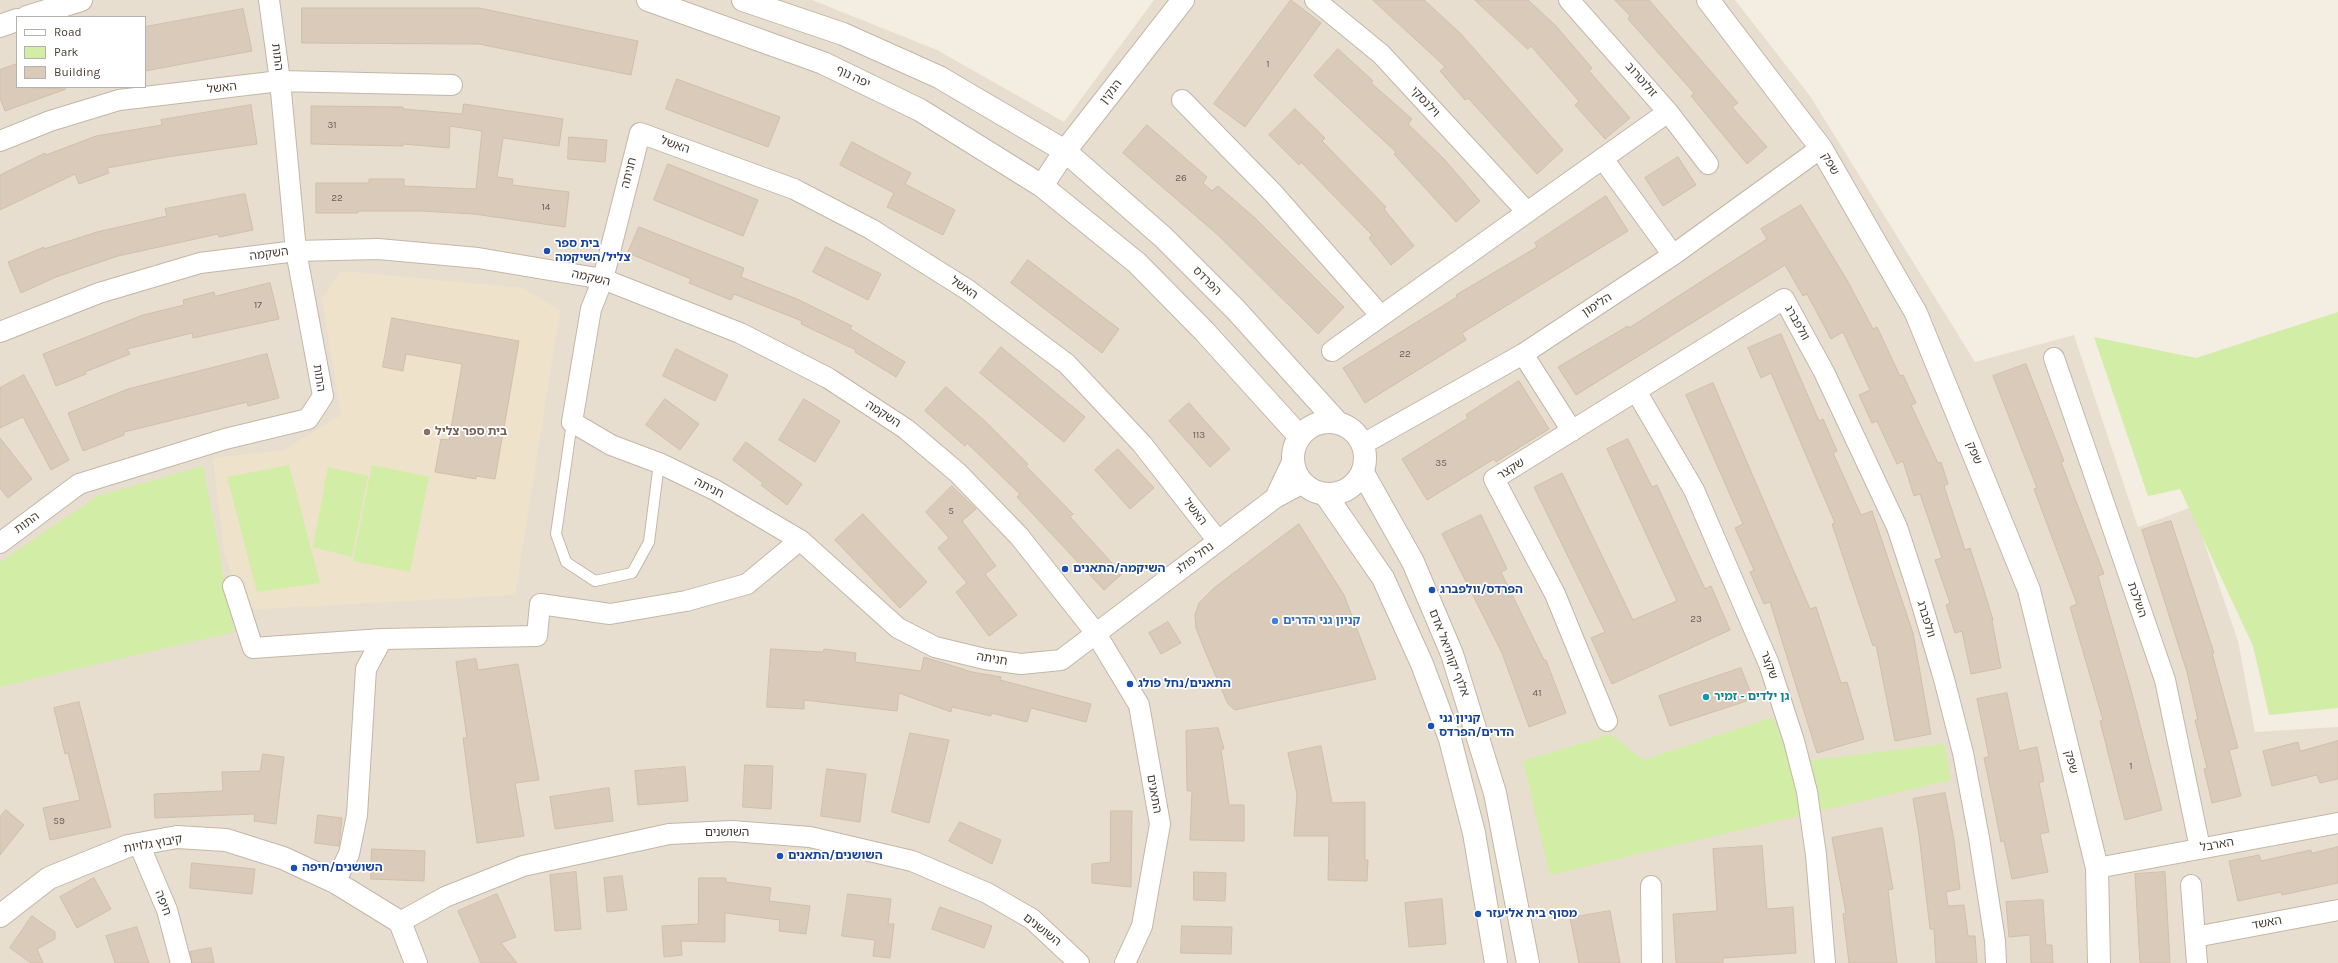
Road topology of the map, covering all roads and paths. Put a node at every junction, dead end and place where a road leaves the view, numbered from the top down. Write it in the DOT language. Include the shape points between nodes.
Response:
graph roads {
  1 [pos="81,0"];
  2 [pos="269,0"];
  3 [pos="648,0"];
  4 [pos="743,0"];
  5 [pos="1183,0"];
  6 [pos="1315,0"];
  7 [pos="1569,0"];
  8 [pos="1708,0"];
  9 [pos="30,16"];
  10 [pos="16,20"];
  11 [pos="0,26"];
  12 [pos="280,81"];
  13 [pos="452,85"];
  14 [pos="1182,100"];
  15 [pos="1668,112"];
  16 [pos="640,133"];
  17 [pos="0,141"];
  18 [pos="1820,148"];
  19 [pos="1065,151"];
  20 [pos="1603,159"];
  21 [pos="1708,164"];
  22 [pos="1042,186"];
  23 [pos="1527,212"];
  24 [pos="296,251"];
  25 [pos="1673,255"];
  26 [pos="603,279"];
  27 [pos="1784,299"];
  28 [pos="1381,316"];
  29 [pos="0,332"];
  30 [pos="1332,351"];
  31 [pos="1523,354"];
  32 [pos="2054,358"];
  33 [pos="1636,391"];
  34 [pos="572,422"];
  35 [pos="1338,423"];
  36 [pos="1572,431"];
  37 [pos="1300,437"];
  38 [pos="1363,444"];
  39 [pos="1293,460"];
  40 [pos="659,463"];
  41 [pos="1362,473"];
  42 [pos="1303,483"];
  43 [pos="1325,494"];
  44 [pos="1275,498"];
  45 [pos="800,540"];
  46 [pos="1218,541"];
  47 [pos="0,543"];
  48 [pos="233,586"];
  49 [pos="1095,632"];
  50 [pos="382,639"];
  51 [pos="1607,720"];
  52 [pos="2338,823"];
  53 [pos="139,844"];
  54 [pos="2200,848"];
  55 [pos="2097,868"];
  56 [pos="335,882"];
  57 [pos="2191,885"];
  58 [pos="1651,886"];
  59 [pos="2338,910"];
  60 [pos="0,916"];
  61 [pos="400,922"];
  62 [pos="2195,937"];
  63 [pos="181,963"];
  64 [pos="416,963"];
  65 [pos="1079,963"];
  66 [pos="1125,963"];
  67 [pos="1496,963"];
  68 [pos="1528,963"];
  69 [pos="1652,963"];
  70 [pos="1826,963"];
  71 [pos="1996,963"];
  72 [pos="2100,963"];
  73 [pos="2197,963"];
  1 -- 9 [label="street"];
  2 -- 12 [label="street, התות"];
  3 -- 22 [label="street, יפה נוף" via="823,63 920,110"];
  4 -- 19 [label="street" via="843,34 939,77"];
  5 -- 19 [label="street, הנקין"];
  6 -- 23 [label="street, וילנסקי" via="1381,54"];
  7 -- 15 [label="street, זולוטרוב"];
  8 -- 18 [label="street, שפק"];
  10 -- 11 [label="street"];
  12 -- 13 [label="street, האשל"];
  12 -- 17 [label="street, האשל" via="119,100 50,121"];
  12 -- 24 [label="street, התות"];
  14 -- 28 [label="street" via="1273,193"];
  15 -- 20 [label="street"];
  15 -- 21 [label="street, זולוטרוב"];
  16 -- 26 [label="street, חניתה"];
  16 -- 46 [label="street, האשל" via="794,190 871,229 968,290 1067,364 1142,444"];
  18 -- 25 [label="street, הלימון"];
  18 -- 55 [label="street, שפק" via="1916,313 2029,590"];
  19 -- 22 [label="street, הנקין"];
  19 -- 35 [label="street, הפרדס" via="1162,237 1236,310"];
  20 -- 23 [label="street"];
  20 -- 25 [label="street"];
  22 -- 37 [label="street" via="1137,263 1204,331"];
  23 -- 28 [label="street"];
  24 -- 26 [label="street, השקמה" via="378,249 478,258"];
  24 -- 29 [label="street, השקמה" via="200,263 99,293"];
  24 -- 47 [label="street, התות" via="323,396 308,418 225,439 79,484"];
  25 -- 31 [label="street, הלימון"];
  26 -- 34 [label="street, חניתה" via="591,310"];
  26 -- 49 [label="street, השקמה" via="740,333 828,378 903,427 958,473 1019,536"];
  27 -- 33 [label="street, שקצר"];
  27 -- 71 [label="street, וולפברג" via="1824,372 1897,527 1917,588 1944,679 1962,753 1979,838"];
  28 -- 30 [label="street"];
  31 -- 36 [label="street"];
  31 -- 38 [label="street, הלימון"];
  32 -- 54 [label="street, השלכת" via="2165,680"];
  33 -- 36 [label="street, שקצר"];
  33 -- 70 [label="street, שקצר" via="1694,490 1770,664 1807,792"];
  34 -- 40 [label="street, חניתה" via="611,445"];
  34 -- 40 [label="lane" via="556,534 566,562 595,580 632,573 649,542"];
  35 -- 37 [label="street" via="1318,424"];
  35 -- 38 [label="street" via="1356,434"];
  36 -- 51 [label="street, שקצר" via="1494,479 1555,594"];
  37 -- 39 [label="street" via="1294,449"];
  38 -- 41 [label="street" via="1366,461"];
  39 -- 42 [label="street" via="1296,472"];
  39 -- 44 [label="street, נחל פולג"];
  40 -- 45 [label="street, חניתה" via="715,490"];
  41 -- 43 [label="street" via="1353,486 1342,492"];
  41 -- 68 [label="street, אלוף יקותיאל אדם" via="1413,562 1452,654 1495,793"];
  42 -- 43 [label="street" via="1312,490"];
  42 -- 44 [label="street, נחל פולג"];
  43 -- 67 [label="street" via="1383,578 1422,664 1450,739 1474,833"];
  44 -- 46 [label="street, נחל פולג"];
  45 -- 49 [label="street, חניתה" via="898,628 935,647 986,659 1027,663 1061,660"];
  45 -- 50 [label="street" via="747,584 686,601 610,614 540,604 537,636"];
  46 -- 49 [label="street, נחל פולג"];
  48 -- 50 [label="street" via="253,648"];
  49 -- 66 [label="street, התאנים" via="1139,705 1160,824 1142,926"];
  50 -- 56 [label="street" via="366,669 357,815 349,854"];
  52 -- 54 [label="street, הארבל"];
  53 -- 56 [label="street, קיבוץ גלויות" via="177,838 226,840 283,858"];
  53 -- 60 [label="street, קיבוץ גלויות" via="128,846 49,878"];
  53 -- 63 [label="street, חיפה" via="167,910"];
  54 -- 55 [label="street, הארבל"];
  55 -- 72 [label="street, שפק"];
  56 -- 61 [label="street, קיבוץ גלויות"];
  57 -- 62 [label="street"];
  58 -- 69 [label="street"];
  59 -- 62 [label="street, האשד"];
  61 -- 64 [label="street"];
  61 -- 65 [label="street, השושנים" via="445,897 524,866 669,834 732,831 810,837 912,861 987,893 1032,919"];
  62 -- 73 [label="street"];
}
